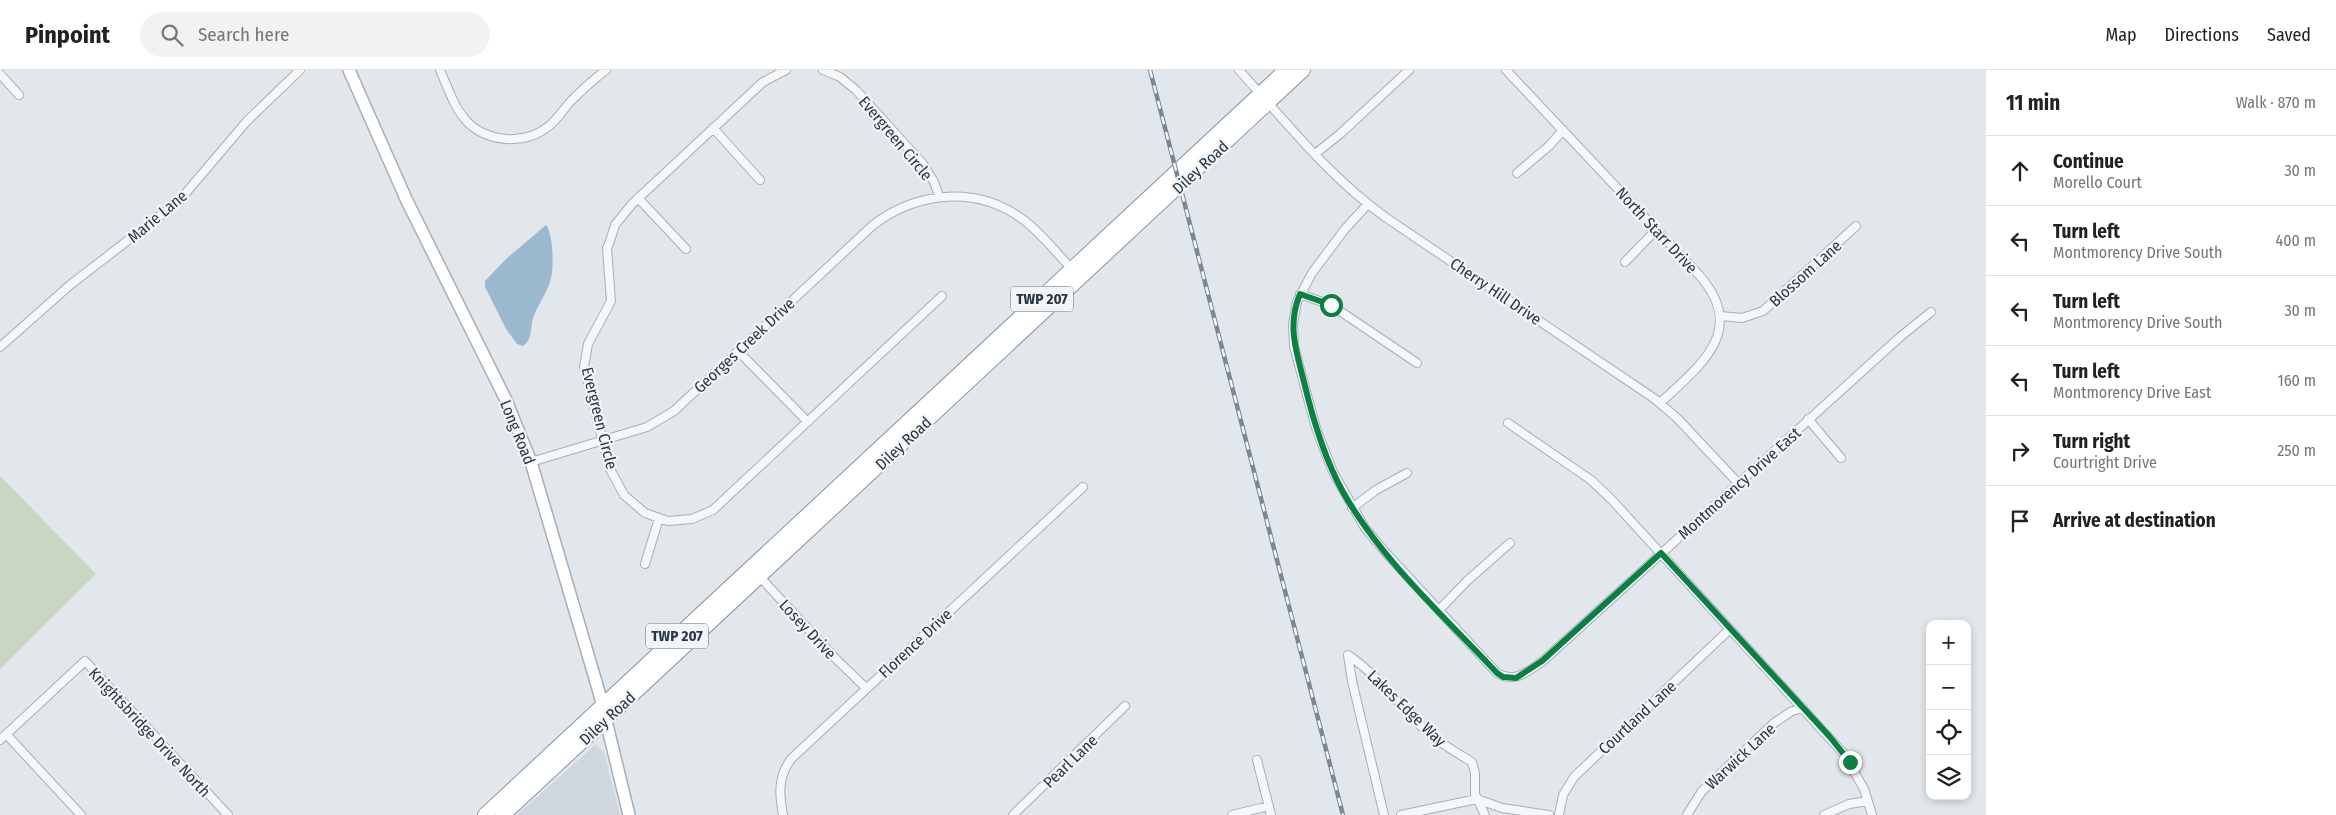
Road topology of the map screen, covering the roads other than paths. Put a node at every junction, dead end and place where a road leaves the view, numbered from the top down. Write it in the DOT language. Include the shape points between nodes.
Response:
graph roads {
  1 [pos="300,70"];
  2 [pos="350,70"];
  3 [pos="440,70"];
  4 [pos="606,70"];
  5 [pos="786,70"];
  6 [pos="823,70"];
  7 [pos="1239,70"];
  8 [pos="1286,70"];
  9 [pos="1304,70"];
  10 [pos="1409,70"];
  11 [pos="1506,70"];
  12 [pos="842,73"];
  13 [pos="0,74"];
  14 [pos="19,95"];
  15 [pos="1264,98"];
  16 [pos="713,128"];
  17 [pos="1563,130"];
  18 [pos="1315,154"];
  19 [pos="1517,173"];
  20 [pos="760,180"];
  21 [pos="939,196"];
  22 [pos="638,198"];
  23 [pos="1368,205"];
  24 [pos="1856,226"];
  25 [pos="1656,230"];
  26 [pos="686,249"];
  27 [pos="1625,262"];
  28 [pos="1076,274"];
  29 [pos="1300,294"];
  30 [pos="942,296"];
  31 [pos="1930,312"];
  32 [pos="1721,316"];
  33 [pos="0,347"];
  34 [pos="738,351"];
  35 [pos="1417,363"];
  36 [pos="1660,403"];
  37 [pos="1808,419"];
  38 [pos="808,422"];
  39 [pos="1508,424"];
  40 [pos="604,441"];
  41 [pos="1841,458"];
  42 [pos="531,462"];
  43 [pos="1407,473"];
  44 [pos="1738,483"];
  45 [pos="1083,487"];
  46 [pos="1352,508"];
  47 [pos="659,518"];
  48 [pos="1510,543"];
  49 [pos="1661,553"];
  50 [pos="645,564"];
  51 [pos="756,572"];
  52 [pos="1439,610"];
  53 [pos="1730,629"];
  54 [pos="866,688"];
  55 [pos="1126,706"];
  56 [pos="1803,708"];
  57 [pos="605,712"];
  58 [pos="3,737"];
  59 [pos="1257,760"];
  60 [pos="1477,799"];
  61 [pos="1868,801"];
  62 [pos="1269,806"];
  63 [pos="76,813"];
  64 [pos="228,815"];
  65 [pos="485,815"];
  66 [pos="503,815"];
  67 [pos="629,815"];
  68 [pos="783,815"];
  69 [pos="1013,815"];
  70 [pos="1232,815"];
  71 [pos="1271,815"];
  72 [pos="1384,815"];
  73 [pos="1401,815"];
  74 [pos="1485,815"];
  75 [pos="1549,815"];
  76 [pos="1559,815"];
  77 [pos="1687,815"];
  78 [pos="1824,815"];
  79 [pos="1872,815"];
  1 -- 33 [label="street, Marie Lane" via="247,121 179,201 70,285"];
  2 -- 42 [label="main road, Long Road" via="407,201 506,400"];
  3 -- 4 [label="street" via="464,119 488,137 509,139 525,138 549,125"];
  5 -- 16 [label="street, Evergreen Circle" via="763,82"];
  6 -- 12 [label="street, Evergreen Circle"];
  7 -- 15 [label="street, Cherry Hill Drive"];
  8 -- 15 [label="highway, Diley Road / TWP 207"];
  9 -- 15 [label="highway, Diley Road / TWP 207"];
  10 -- 18 [label="street"];
  11 -- 17 [label="street, North Starr Drive"];
  12 -- 21 [label="street, Evergreen Circle" via="922,164"];
  13 -- 14 [label="street"];
  15 -- 18 [label="street, Cherry Hill Drive"];
  15 -- 28 [label="highway, Diley Road / TWP 207"];
  16 -- 20 [label="street"];
  16 -- 22 [label="street, Evergreen Circle"];
  17 -- 19 [label="street"];
  17 -- 25 [label="street, North Starr Drive"];
  18 -- 23 [label="street, Cherry Hill Drive"];
  21 -- 28 [label="street, Evergreen Circle" via="979,199 1002,207 1025,221"];
  21 -- 34 [label="street, Georges Creek Drive" via="910,203 885,216"];
  22 -- 26 [label="street"];
  22 -- 40 [label="street, Evergreen Circle" via="615,225 607,248 611,301 588,344 584,367"];
  23 -- 29 [label="street" via="1345,229"];
  23 -- 36 [label="street, Cherry Hill Drive"];
  24 -- 32 [label="street, Blossom Lane" via="1763,310 1742,318"];
  25 -- 27 [label="street"];
  25 -- 32 [label="street, North Starr Drive" via="1706,282 1717,300"];
  28 -- 51 [label="highway, Diley Road / TWP 207"];
  29 -- 35 [label="street" via="1331,305"];
  29 -- 46 [label="street" via="1294,313 1294,346 1324,452"];
  30 -- 38 [label="street, Evergreen Circle"];
  31 -- 37 [label="street, Montmorency Drive East"];
  32 -- 36 [label="street" via="1719,331 1708,353"];
  34 -- 38 [label="street"];
  34 -- 40 [label="street, Georges Creek Drive" via="674,411 648,427"];
  36 -- 44 [label="street, Cherry Hill Drive"];
  37 -- 41 [label="street"];
  37 -- 44 [label="street, Montmorency Drive East"];
  38 -- 47 [label="street, Evergreen Circle" via="713,510 692,519 668,521"];
  39 -- 49 [label="street" via="1591,480"];
  40 -- 42 [label="street, Georges Creek Drive"];
  40 -- 47 [label="street, Evergreen Circle" via="610,469 624,495 645,513"];
  42 -- 57 [label="main road, Long Road"];
  43 -- 46 [label="street"];
  44 -- 49 [label="street, Montmorency Drive East"];
  45 -- 54 [label="street, Florence Drive"];
  46 -- 52 [label="street" via="1375,540"];
  47 -- 50 [label="street"];
  48 -- 52 [label="street"];
  49 -- 52 [label="street, Montmorency Drive East" via="1548,656 1511,679 1497,673"];
  49 -- 53 [label="street"];
  51 -- 54 [label="street, Losey Drive"];
  51 -- 57 [label="highway, Diley Road / TWP 207"];
  53 -- 56 [label="street"];
  53 -- 76 [label="street, Courtland Lane" via="1574,777 1563,795"];
  54 -- 68 [label="street, Florence Drive" via="806,743 784,768 779,790"];
  55 -- 69 [label="street, Pearl Lane"];
  56 -- 61 [label="street" via="1844,754"];
  56 -- 77 [label="street, Warwick Lane" via="1774,723 1702,791"];
  57 -- 65 [label="highway, Diley Road / TWP 207"];
  57 -- 66 [label="highway, Diley Road / TWP 207"];
  57 -- 67 [label="main road, Long Road"];
  58 -- 63 [label="street"];
  58 -- 64 [label="street, Knightsbridge Drive North" via="85,661"];
  59 -- 62 [label="street"];
  60 -- 72 [label="street, Lakes Edge Way" via="1472,762 1444,746 1374,675 1348,655"];
  60 -- 73 [label="street"];
  60 -- 74 [label="street, Lakes Edge Way"];
  60 -- 75 [label="street" via="1502,808"];
  61 -- 78 [label="street" via="1849,804"];
  61 -- 79 [label="street"];
  62 -- 70 [label="street"];
  62 -- 71 [label="street"];
}
